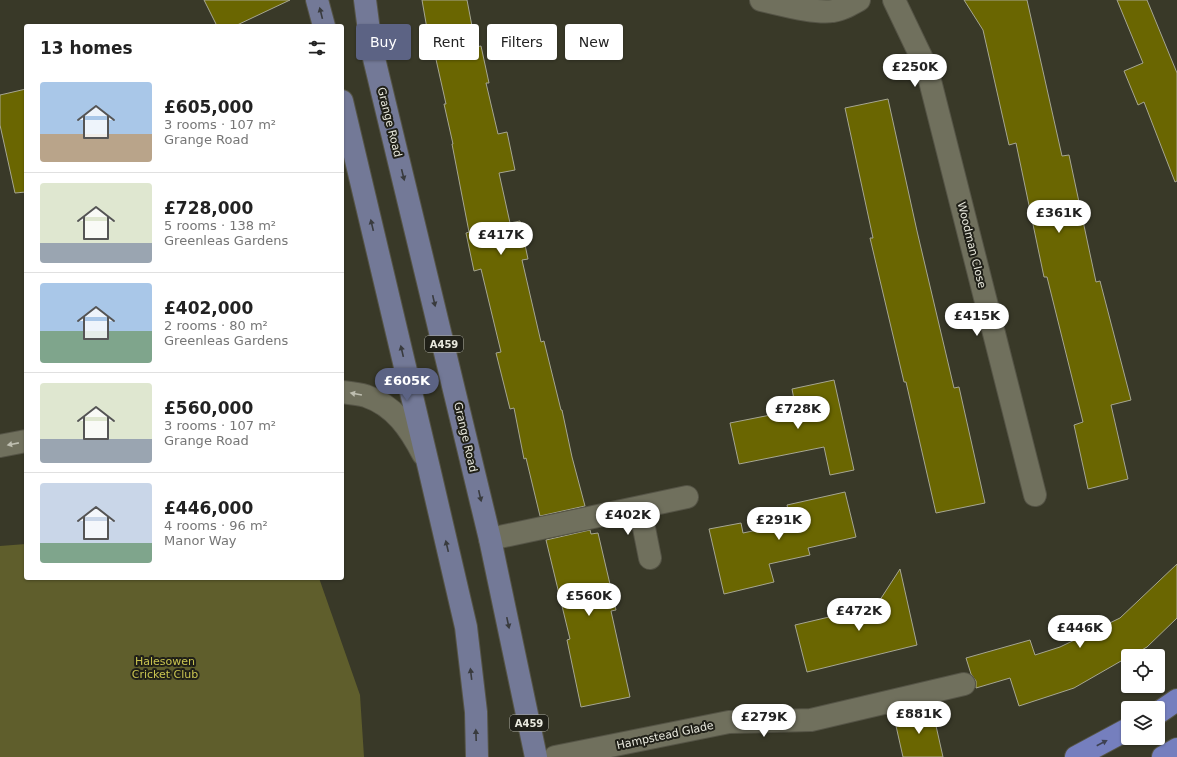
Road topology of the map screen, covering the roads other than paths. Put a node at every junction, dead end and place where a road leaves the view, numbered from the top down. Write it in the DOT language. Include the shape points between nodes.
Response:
graph roads {
  1 [pos="317,0"];
  2 [pos="365,0"];
  3 [pos="761,0"];
  4 [pos="859,0"];
  5 [pos="894,0"];
  6 [pos="323,24"];
  7 [pos="344,109"];
  8 [pos="344,392"];
  9 [pos="24,441"];
  10 [pos="0,446"];
  11 [pos="429,468"];
  12 [pos="1035,495"];
  13 [pos="687,497"];
  14 [pos="640,508"];
  15 [pos="490,539"];
  16 [pos="650,558"];
  17 [pos="964,684"];
  18 [pos="1177,700"];
  19 [pos="1165,708"];
  20 [pos="1121,734"];
  21 [pos="1177,749"];
  22 [pos="477,757"];
  23 [pos="536,757"];
  24 [pos="555,757"];
  25 [pos="1076,757"];
  26 [pos="1163,757"];
  6 -- 1 [label="main road, one-way"];
  2 -- 15 [label="main road, Grange Road / A459, one-way" via="371,46"];
  3 -- 4 [label="street" via="821,12 839,10"];
  5 -- 12 [label="street, Woodman Close" via="927,69"];
  11 -- 7 [label="main road, one-way"];
  11 -- 8 [label="street, one-way" via="412,433 389,408 366,396"];
  9 -- 10 [label="street, one-way"];
  22 -- 11 [label="main road, one-way" via="476,712 466,627"];
  13 -- 14 [label="street"];
  14 -- 15 [label="street"];
  14 -- 16 [label="street"];
  15 -- 23 [label="main road, Grange Road / A459, one-way"];
  17 -- 24 [label="street, Hampstead Glade" via="812,720 729,722"];
  18 -- 19 [label="highway"];
  25 -- 20 [label="highway, one-way"];
  21 -- 26 [label="highway"];
}
